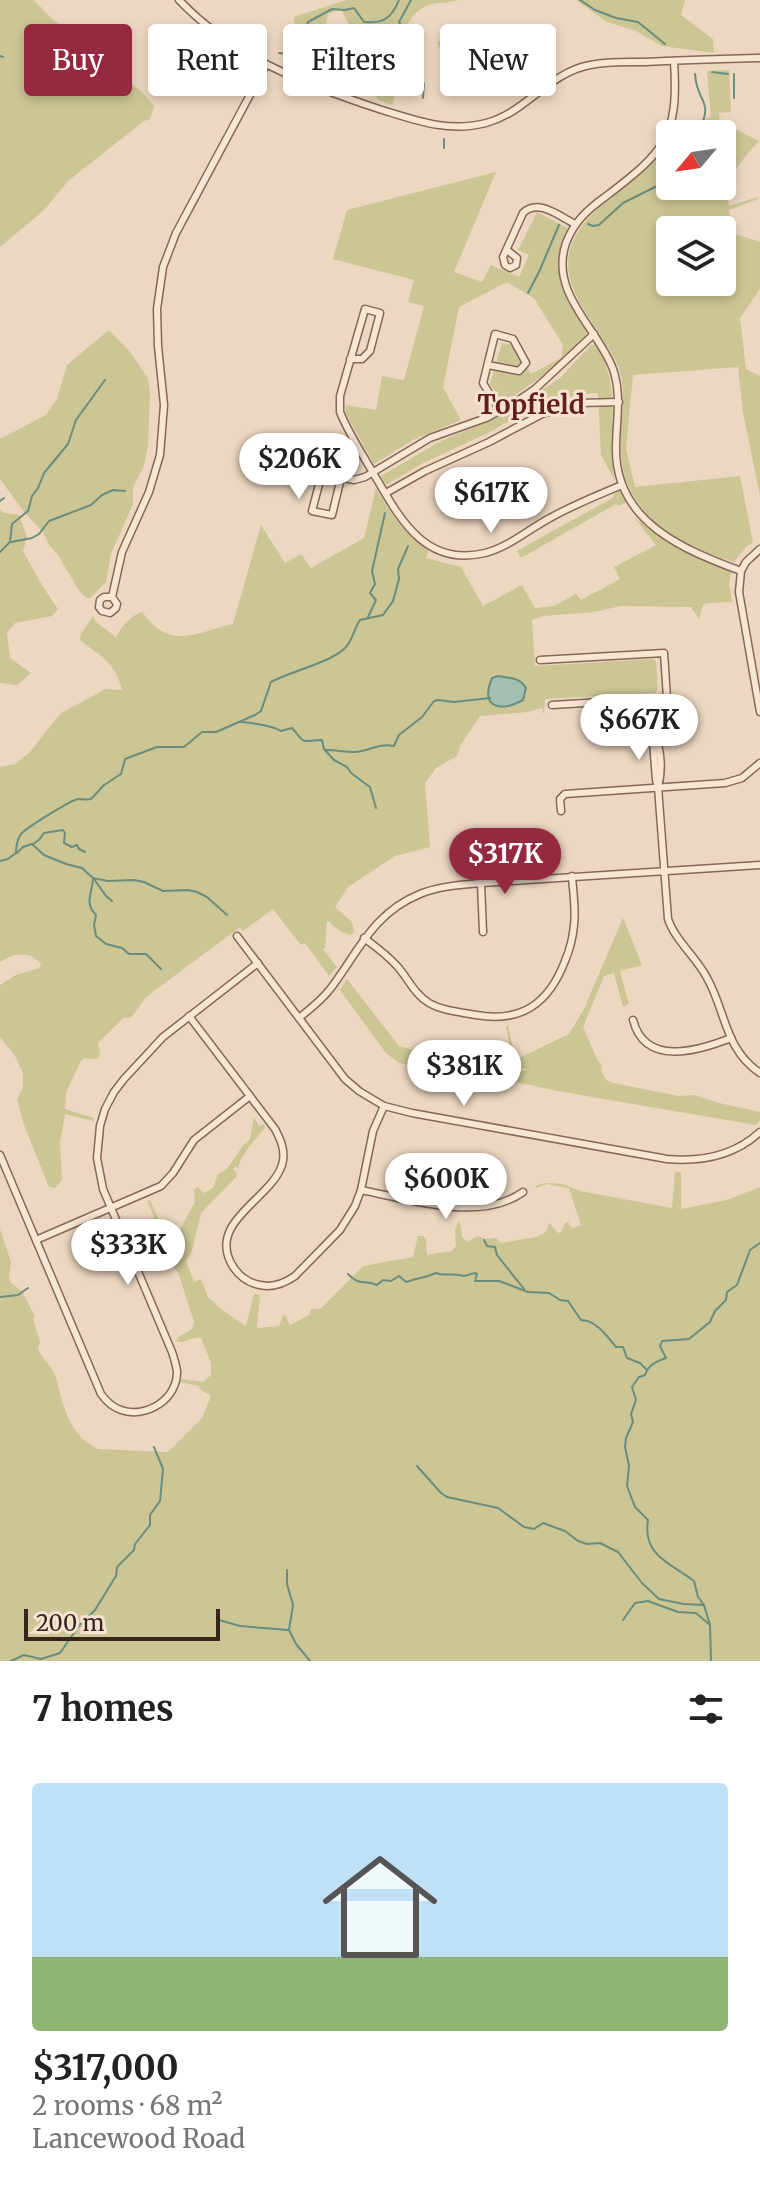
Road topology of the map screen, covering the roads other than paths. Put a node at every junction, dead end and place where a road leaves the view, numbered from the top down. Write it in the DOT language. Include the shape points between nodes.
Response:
graph roads {
  1 [pos="179,0"];
  2 [pos="204,24"];
  3 [pos="760,58"];
  4 [pos="674,61"];
  5 [pos="267,65"];
  6 [pos="249,96"];
  7 [pos="575,224"];
  8 [pos="507,250"];
  9 [pos="594,334"];
  10 [pos="350,359"];
  11 [pos="488,365"];
  12 [pos="619,402"];
  13 [pos="500,411"];
  14 [pos="373,472"];
  15 [pos="341,478"];
  16 [pos="622,485"];
  17 [pos="386,493"];
  18 [pos="760,549"];
  19 [pos="741,571"];
  20 [pos="112,597"];
  21 [pos="540,660"];
  22 [pos="652,699"];
  23 [pos="552,705"];
  24 [pos="760,712"];
  25 [pos="760,763"];
  26 [pos="658,787"];
  27 [pos="561,811"];
  28 [pos="760,865"];
  29 [pos="663,870"];
  30 [pos="572,876"];
  31 [pos="481,883"];
  32 [pos="483,932"];
  33 [pos="237,936"];
  34 [pos="364,938"];
  35 [pos="258,963"];
  36 [pos="189,1016"];
  37 [pos="299,1018"];
  38 [pos="633,1020"];
  39 [pos="731,1038"];
  40 [pos="760,1073"];
  41 [pos="250,1096"];
  42 [pos="384,1106"];
  43 [pos="760,1132"];
  44 [pos="0,1155"];
  45 [pos="361,1190"];
  46 [pos="523,1192"];
  47 [pos="111,1208"];
  48 [pos="36,1240"];
  1 -- 2 [label="street"];
  3 -- 4 [label="street"];
  4 -- 5 [label="street" via="581,67 554,80 510,114 458,128 427,124 349,99"];
  4 -- 7 [label="street" via="674,112 666,138 639,171"];
  6 -- 20 [label="street" via="163,267 157,309 164,405 160,455 122,552"];
  7 -- 8 [label="street" via="540,206 529,208"];
  7 -- 9 [label="street" via="564,253 563,276"];
  9 -- 12 [label="street" via="614,372"];
  9 -- 13 [label="street" via="535,389"];
  10 -- 10 [label="street" via="365,309 380,313 370,351 362,359"];
  10 -- 14 [label="street" via="340,412"];
  11 -- 11 [label="street" via="495,334 513,339 526,363 519,371"];
  11 -- 13 [label="street" via="483,383"];
  12 -- 16 [label="street" via="616,460"];
  12 -- 17 [label="street" via="580,403 542,414"];
  13 -- 14 [label="street" via="430,438"];
  14 -- 15 [label="street" via="359,479"];
  14 -- 17 [label="street"];
  15 -- 15 [label="street" via="322,473 312,511 332,515"];
  16 -- 17 [label="street" via="473,555 443,551 416,536"];
  16 -- 19 [label="street" via="643,516 667,538"];
  18 -- 19 [label="street"];
  19 -- 24 [label="street" via="739,592"];
  21 -- 22 [label="street" via="664,653 667,698"];
  22 -- 23 [label="street"];
  22 -- 26 [label="street"];
  25 -- 26 [label="street" via="734,782"];
  26 -- 27 [label="street" via="565,794"];
  26 -- 29 [label="street"];
  28 -- 29 [label="street"];
  29 -- 30 [label="street"];
  29 -- 39 [label="street" via="670,925 707,977"];
  30 -- 31 [label="street"];
  30 -- 34 [label="street" via="574,928 561,971 543,998 511,1016 435,1006"];
  31 -- 32 [label="street"];
  31 -- 34 [label="street" via="418,895 391,909"];
  33 -- 35 [label="street"];
  34 -- 37 [label="street" via="324,997"];
  35 -- 36 [label="street"];
  35 -- 37 [label="street"];
  36 -- 41 [label="street"];
  36 -- 47 [label="street" via="124,1079 105,1109 97,1158"];
  37 -- 42 [label="street" via="345,1079"];
  38 -- 39 [label="street" via="639,1036 656,1048 693,1051"];
  39 -- 40 [label="street" via="741,1057"];
  41 -- 45 [label="street" via="279,1137 284,1154 273,1182 228,1234 230,1262 242,1277 269,1286 295,1276 340,1230"];
  41 -- 47 [label="street" via="194,1140 161,1186"];
  42 -- 43 [label="street" via="685,1161 729,1152"];
  42 -- 45 [label="street" via="373,1131"];
  44 -- 48 [label="street"];
  45 -- 46 [label="street" via="466,1208 508,1201"];
  47 -- 48 [label="street"];
  47 -- 48 [label="street" via="177,1371 168,1397 149,1410 123,1411 101,1394"];
}
